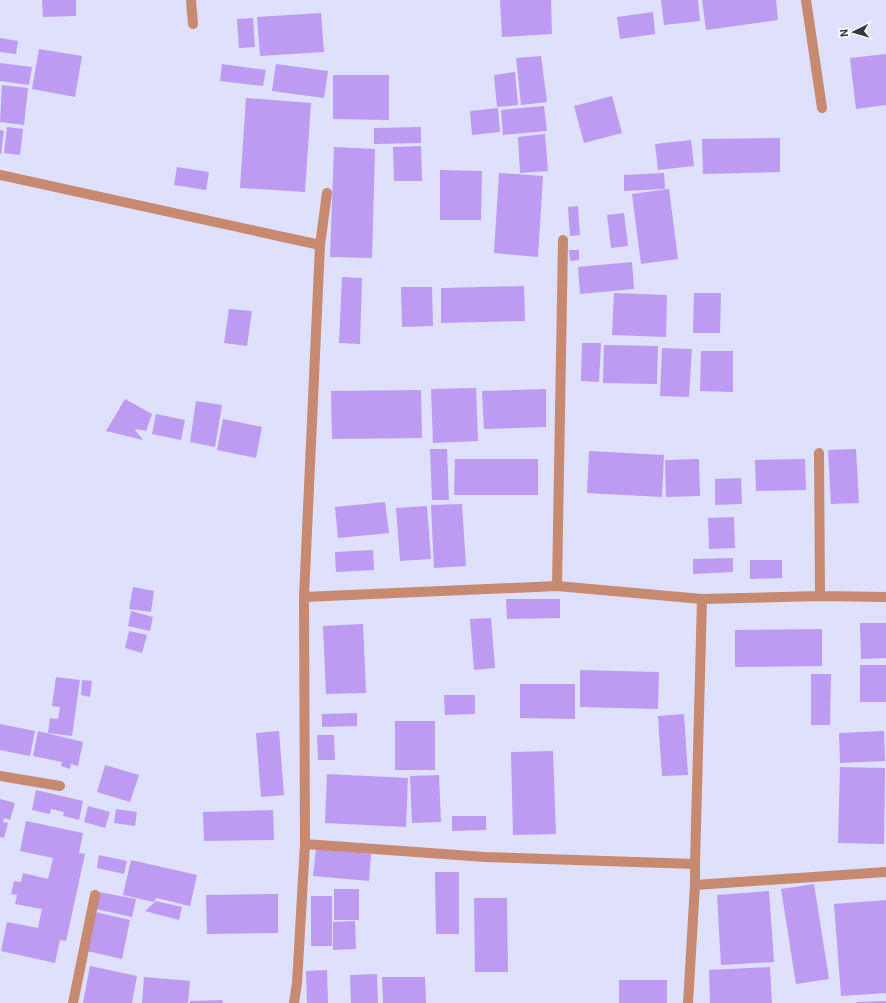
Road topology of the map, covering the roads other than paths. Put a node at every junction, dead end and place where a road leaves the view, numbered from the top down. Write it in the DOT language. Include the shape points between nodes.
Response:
graph roads {
  1 [pos="191,0"];
  2 [pos="806,0"];
  3 [pos="193,24"];
  4 [pos="822,108"];
  5 [pos="0,175"];
  6 [pos="327,193"];
  7 [pos="563,240"];
  8 [pos="320,245"];
  9 [pos="819,453"];
  10 [pos="557,586"];
  11 [pos="820,596"];
  12 [pos="304,597"];
  13 [pos="886,597"];
  14 [pos="702,599"];
  15 [pos="0,776"];
  16 [pos="60,786"];
  17 [pos="305,844"];
  18 [pos="695,864"];
  19 [pos="886,872"];
  20 [pos="696,885"];
  21 [pos="96,895"];
  22 [pos="73,1003"];
  23 [pos="294,1003"];
  24 [pos="688,1003"];
  1 -- 3 [label="street"];
  2 -- 4 [label="street"];
  5 -- 8 [label="street"];
  6 -- 8 [label="street"];
  7 -- 10 [label="street"];
  8 -- 12 [label="street"];
  9 -- 11 [label="street"];
  10 -- 12 [label="street"];
  10 -- 14 [label="street"];
  11 -- 13 [label="street"];
  11 -- 14 [label="street"];
  12 -- 17 [label="street"];
  14 -- 18 [label="street"];
  15 -- 16 [label="street"];
  17 -- 18 [label="street" via="485,857"];
  17 -- 23 [label="street"];
  18 -- 20 [label="street"];
  19 -- 20 [label="street"];
  20 -- 24 [label="street"];
  21 -- 22 [label="street"];
}
